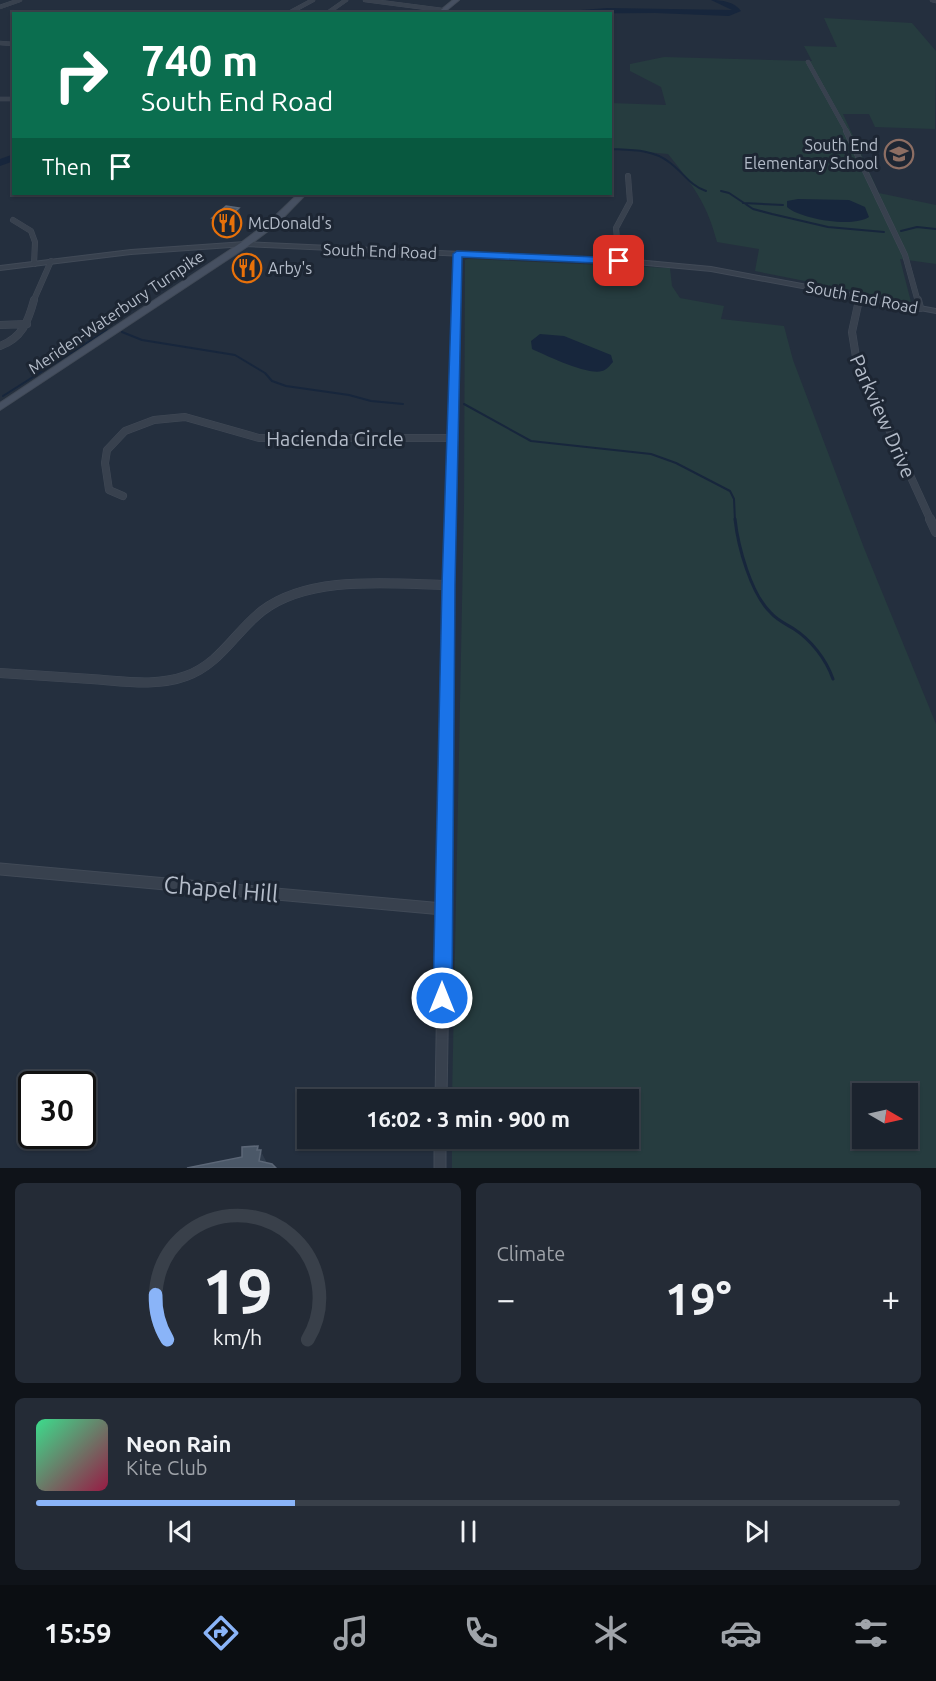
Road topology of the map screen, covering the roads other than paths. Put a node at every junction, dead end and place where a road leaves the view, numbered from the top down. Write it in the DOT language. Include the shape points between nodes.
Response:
graph roads {
  1 [pos="20,0"];
  2 [pos="313,0"];
  3 [pos="346,0"];
  4 [pos="365,0"];
  5 [pos="456,0"];
  6 [pos="0,7"];
  7 [pos="291,12"];
  8 [pos="329,12"];
  9 [pos="440,12"];
  10 [pos="808,62"];
  11 [pos="12,97"];
  12 [pos="0,99"];
  13 [pos="628,176"];
  14 [pos="301,195"];
  15 [pos="13,220"];
  16 [pos="245,244"];
  17 [pos="457,254"];
  18 [pos="51,261"];
  19 [pos="619,261"];
  20 [pos="34,264"];
  21 [pos="0,268"];
  22 [pos="860,296"];
  23 [pos="920,308"];
  24 [pos="936,311"];
  25 [pos="27,324"];
  26 [pos="0,325"];
  27 [pos="0,346"];
  28 [pos="0,408"];
  29 [pos="452,438"];
  30 [pos="123,496"];
  31 [pos="936,530"];
  32 [pos="449,585"];
  33 [pos="0,673"];
  34 [pos="0,869"];
  35 [pos="443,909"];
  36 [pos="441,1089"];
  37 [pos="440,1149"];
  38 [pos="440,1168"];
  1 -- 6 [label="street"];
  2 -- 7 [label="street"];
  3 -- 8 [label="street"];
  4 -- 9 [label="street"];
  5 -- 9 [label="main road"];
  10 -- 23 [label="street" via="836,110 905,255"];
  11 -- 12 [label="street"];
  13 -- 19 [label="street" via="630,202 616,228"];
  14 -- 16 [label="main road, Meriden-Waterbury Turnpike"];
  15 -- 20 [label="street" via="26,224 35,235"];
  16 -- 17 [label="street, South End Road"];
  16 -- 18 [label="street, South End Road"];
  16 -- 28 [label="main road, Meriden-Waterbury Turnpike"];
  17 -- 19 [label="street, South End Road"];
  17 -- 29 [label="street"];
  18 -- 20 [label="street, South End Road"];
  18 -- 25 [label="street"];
  19 -- 22 [label="street, South End Road" via="711,269"];
  20 -- 21 [label="street, South End Road"];
  22 -- 23 [label="street, South End Road"];
  22 -- 31 [label="street, Parkview Drive" via="851,343"];
  23 -- 24 [label="street, South End Road"];
  25 -- 26 [label="street"];
  25 -- 27 [label="street" via="20,336"];
  29 -- 30 [label="street, Hacienda Circle" via="260,438 185,417 154,420 125,431 107,450 110,490"];
  29 -- 32 [label="street"];
  32 -- 33 [label="street" via="340,585 292,595 255,617 214,662 166,682"];
  32 -- 35 [label="street"];
  34 -- 35 [label="street, Chapel Hill"];
  35 -- 36 [label="street"];
  37 -- 38 [label="street"];
}
